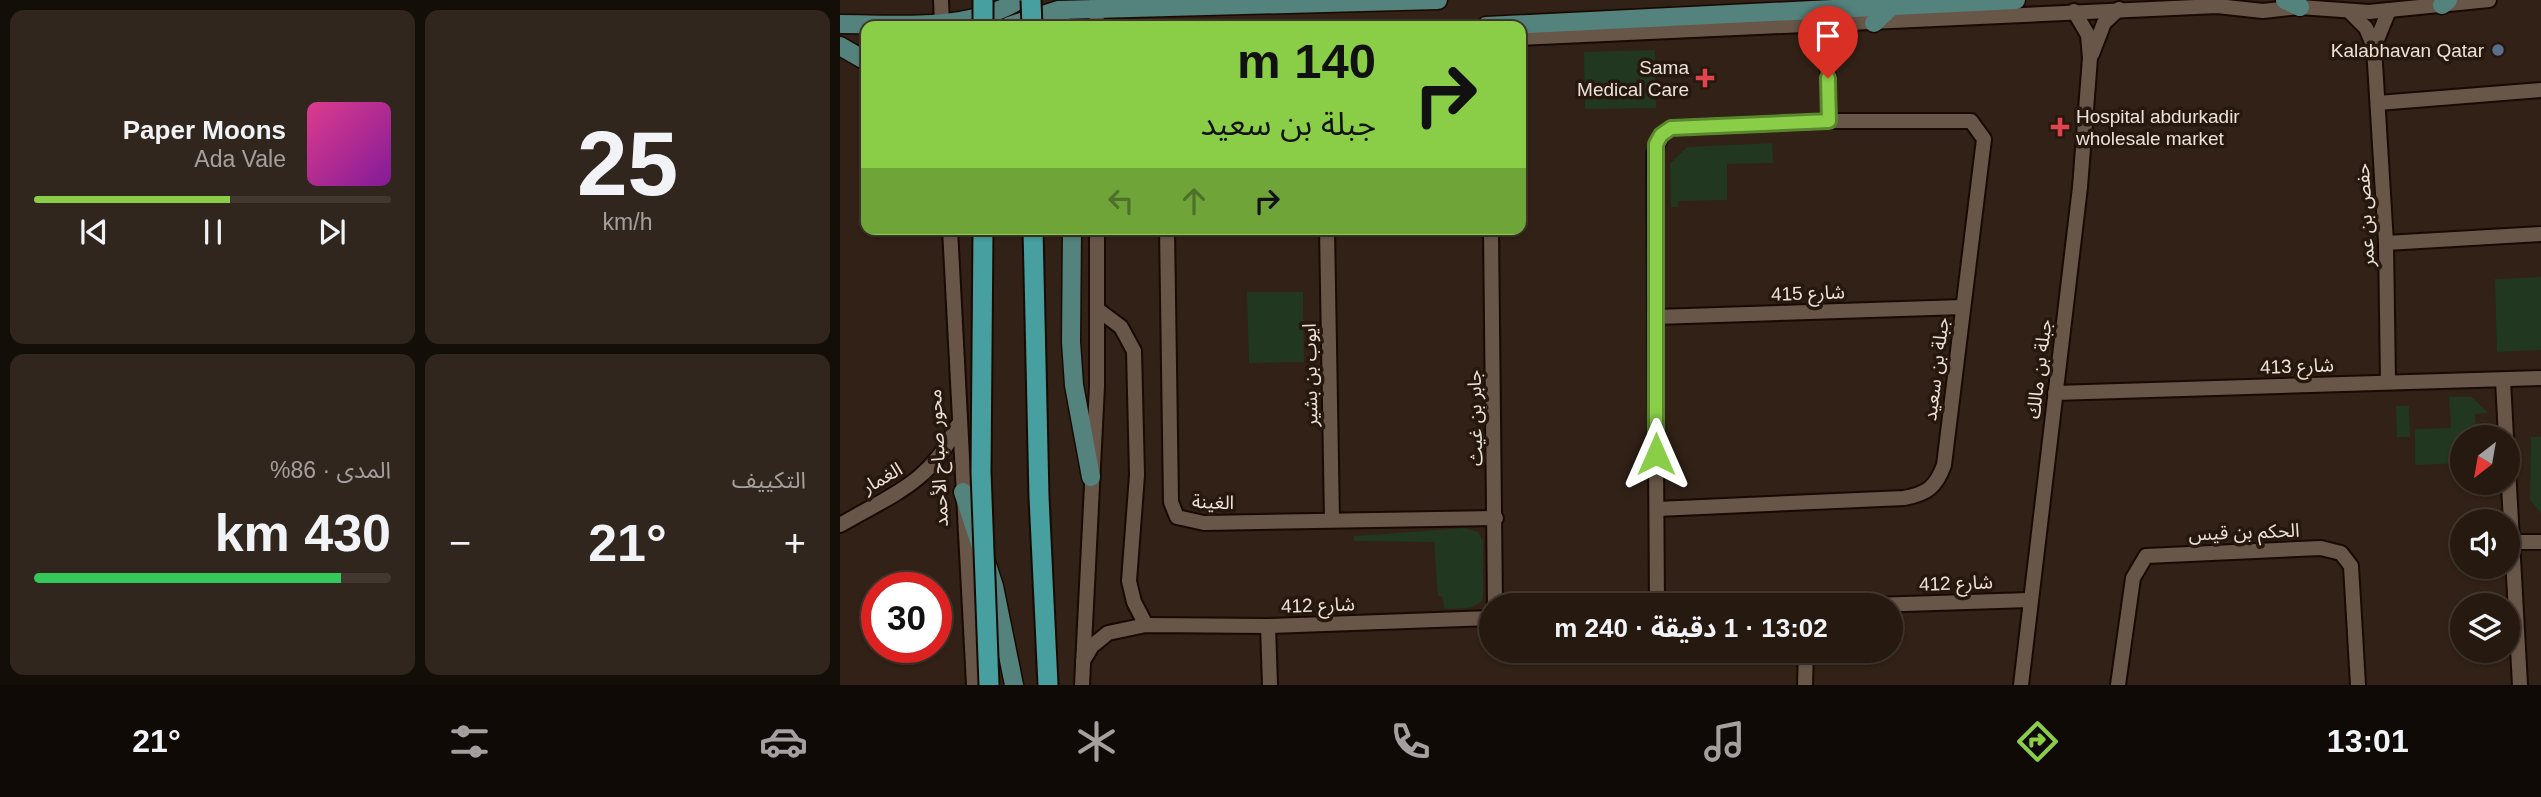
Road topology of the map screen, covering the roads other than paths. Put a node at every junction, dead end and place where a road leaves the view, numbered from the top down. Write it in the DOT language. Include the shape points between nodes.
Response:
graph roads {
  1 [pos="941,0"];
  2 [pos="976,0"];
  3 [pos="1438,0"];
  4 [pos="2016,0"];
  5 [pos="2488,0"];
  6 [pos="2445,2"];
  7 [pos="2293,3"];
  8 [pos="1893,5"];
  9 [pos="2119,9"];
  10 [pos="2389,10"];
  11 [pos="2074,11"];
  12 [pos="2349,11"];
  13 [pos="1014,12"];
  14 [pos="1096,12"];
  15 [pos="942,21"];
  16 [pos="960,21"];
  17 [pos="994,21"];
  18 [pos="1046,21"];
  19 [pos="1854,23"];
  20 [pos="1874,23"];
  21 [pos="840,24"];
  22 [pos="861,24"];
  23 [pos="1526,24"];
  24 [pos="1808,26"];
  25 [pos="1526,38"];
  26 [pos="861,45"];
  27 [pos="840,46"];
  28 [pos="2374,47"];
  29 [pos="1826,57"];
  30 [pos="861,58"];
  31 [pos="2090,58"];
  32 [pos="2541,90"];
  33 [pos="2378,103"];
  34 [pos="1829,121"];
  35 [pos="2541,234"];
  36 [pos="950,235"];
  37 [pos="983,235"];
  38 [pos="1033,235"];
  39 [pos="1072,235"];
  40 [pos="1097,235"];
  41 [pos="1167,235"];
  42 [pos="1327,235"];
  43 [pos="1491,235"];
  44 [pos="2386,243"];
  45 [pos="1963,307"];
  46 [pos="1097,309"];
  47 [pos="1655,317"];
  48 [pos="2541,378"];
  49 [pos="2503,380"];
  50 [pos="2388,382"];
  51 [pos="2055,393"];
  52 [pos="959,422"];
  53 [pos="2505,425"];
  54 [pos="1091,477"];
  55 [pos="963,492"];
  56 [pos="1657,509"];
  57 [pos="1496,518"];
  58 [pos="1332,520"];
  59 [pos="840,525"];
  60 [pos="2520,542"];
  61 [pos="2541,542"];
  62 [pos="2514,579"];
  63 [pos="1495,593"];
  64 [pos="1657,593"];
  65 [pos="2030,600"];
  66 [pos="1903,604"];
  67 [pos="1479,618"];
  68 [pos="1146,625"];
  69 [pos="1268,626"];
  70 [pos="1806,663"];
  71 [pos="1082,665"];
  72 [pos="974,685"];
  73 [pos="989,685"];
  74 [pos="1014,685"];
  75 [pos="1048,685"];
  76 [pos="1082,685"];
  77 [pos="1270,685"];
  78 [pos="1805,685"];
  79 [pos="2021,685"];
  80 [pos="2118,685"];
  81 [pos="2358,685"];
  82 [pos="2520,685"];
  1 -- 15 [label="street"];
  2 -- 13 [label="main road"];
  3 -- 14 [label="main road"];
  4 -- 8 [label="main road"];
  5 -- 6 [label="street"];
  6 -- 10 [label="street"];
  7 -- 9 [label="street" via="2263,11 2217,6"];
  7 -- 12 [label="street"];
  8 -- 20 [label="main road"];
  8 -- 23 [label="main road"];
  9 -- 11 [label="street"];
  9 -- 31 [label="street, جبلة بن مالك" via="2104,23"];
  10 -- 12 [label="street"];
  10 -- 28 [label="street, حفص بن عمر"];
  11 -- 20 [label="street"];
  11 -- 31 [label="street, جبلة بن مالك" via="2088,35"];
  12 -- 28 [label="street, حفص بن عمر"];
  13 -- 14 [label="main road"];
  13 -- 16 [label="main road"];
  13 -- 17 [label="highway, bridge"];
  13 -- 18 [label="main road"];
  19 -- 20 [label="street"];
  19 -- 24 [label="street"];
  19 -- 29 [label="street"];
  21 -- 22 [label="main road"];
  24 -- 25 [label="street"];
  24 -- 29 [label="street" via="1821,41"];
  26 -- 27 [label="main road"];
  27 -- 30 [label="main road"];
  28 -- 33 [label="street, حفص بن عمر"];
  29 -- 34 [label="street"];
  31 -- 51 [label="street, جبلة بن مالك"];
  32 -- 33 [label="street"];
  33 -- 44 [label="street, حفص بن عمر"];
  34 -- 45 [label="street, جبلة بن سعيد" via="1962,118 1978,127 1984,139"];
  34 -- 47 [label="street, جبلة بن سعيد" via="1671,128 1661,135 1654,154"];
  35 -- 44 [label="street"];
  36 -- 52 [label="street, محور صباح الأحمد"];
  37 -- 73 [label="highway, bridge" via="981,472"];
  38 -- 75 [label="highway"];
  39 -- 54 [label="main road" via="1074,385"];
  40 -- 46 [label="street"];
  41 -- 58 [label="street, الغينة" via="1171,502 1177,517 1204,523"];
  42 -- 58 [label="street, ايوب بن بشير"];
  43 -- 57 [label="street, جابر بن غيث"];
  44 -- 50 [label="street, حفص بن عمر"];
  45 -- 47 [label="street, شارع 415"];
  45 -- 56 [label="street, جبلة بن سعيد" via="1944,465 1938,482 1925,494"];
  46 -- 54 [label="street"];
  46 -- 68 [label="street" via="1121,327 1134,351 1137,475 1129,581"];
  47 -- 56 [label="street, جبلة بن سعيد"];
  48 -- 49 [label="street, شارع 413"];
  49 -- 50 [label="street, شارع 413"];
  49 -- 53 [label="street"];
  50 -- 51 [label="street, شارع 413"];
  51 -- 65 [label="street, جبلة بن مالك"];
  52 -- 55 [label="street, محور صباح الأحمد"];
  52 -- 59 [label="street, الغمار" via="945,453 930,470"];
  54 -- 71 [label="street"];
  55 -- 72 [label="street, محور صباح الأحمد"];
  55 -- 74 [label="main road" via="994,586"];
  56 -- 64 [label="street, جبلة بن سعيد"];
  57 -- 58 [label="street, الغينة"];
  57 -- 63 [label="street, جابر بن غيث"];
  60 -- 61 [label="street"];
  62 -- 82 [label="street"];
  65 -- 66 [label="street, شارع 412"];
  65 -- 79 [label="street, جبلة بن مالك"];
  67 -- 69 [label="street, شارع 412"];
  68 -- 69 [label="street, شارع 412"];
  68 -- 71 [label="street, شارع 412" via="1108,633 1092,646"];
  69 -- 77 [label="street"];
  70 -- 78 [label="street"];
  71 -- 76 [label="street"];
  80 -- 81 [label="street, الحكم بن قيس" via="2133,578 2146,556 2321,548 2341,553 2351,565"];
}
